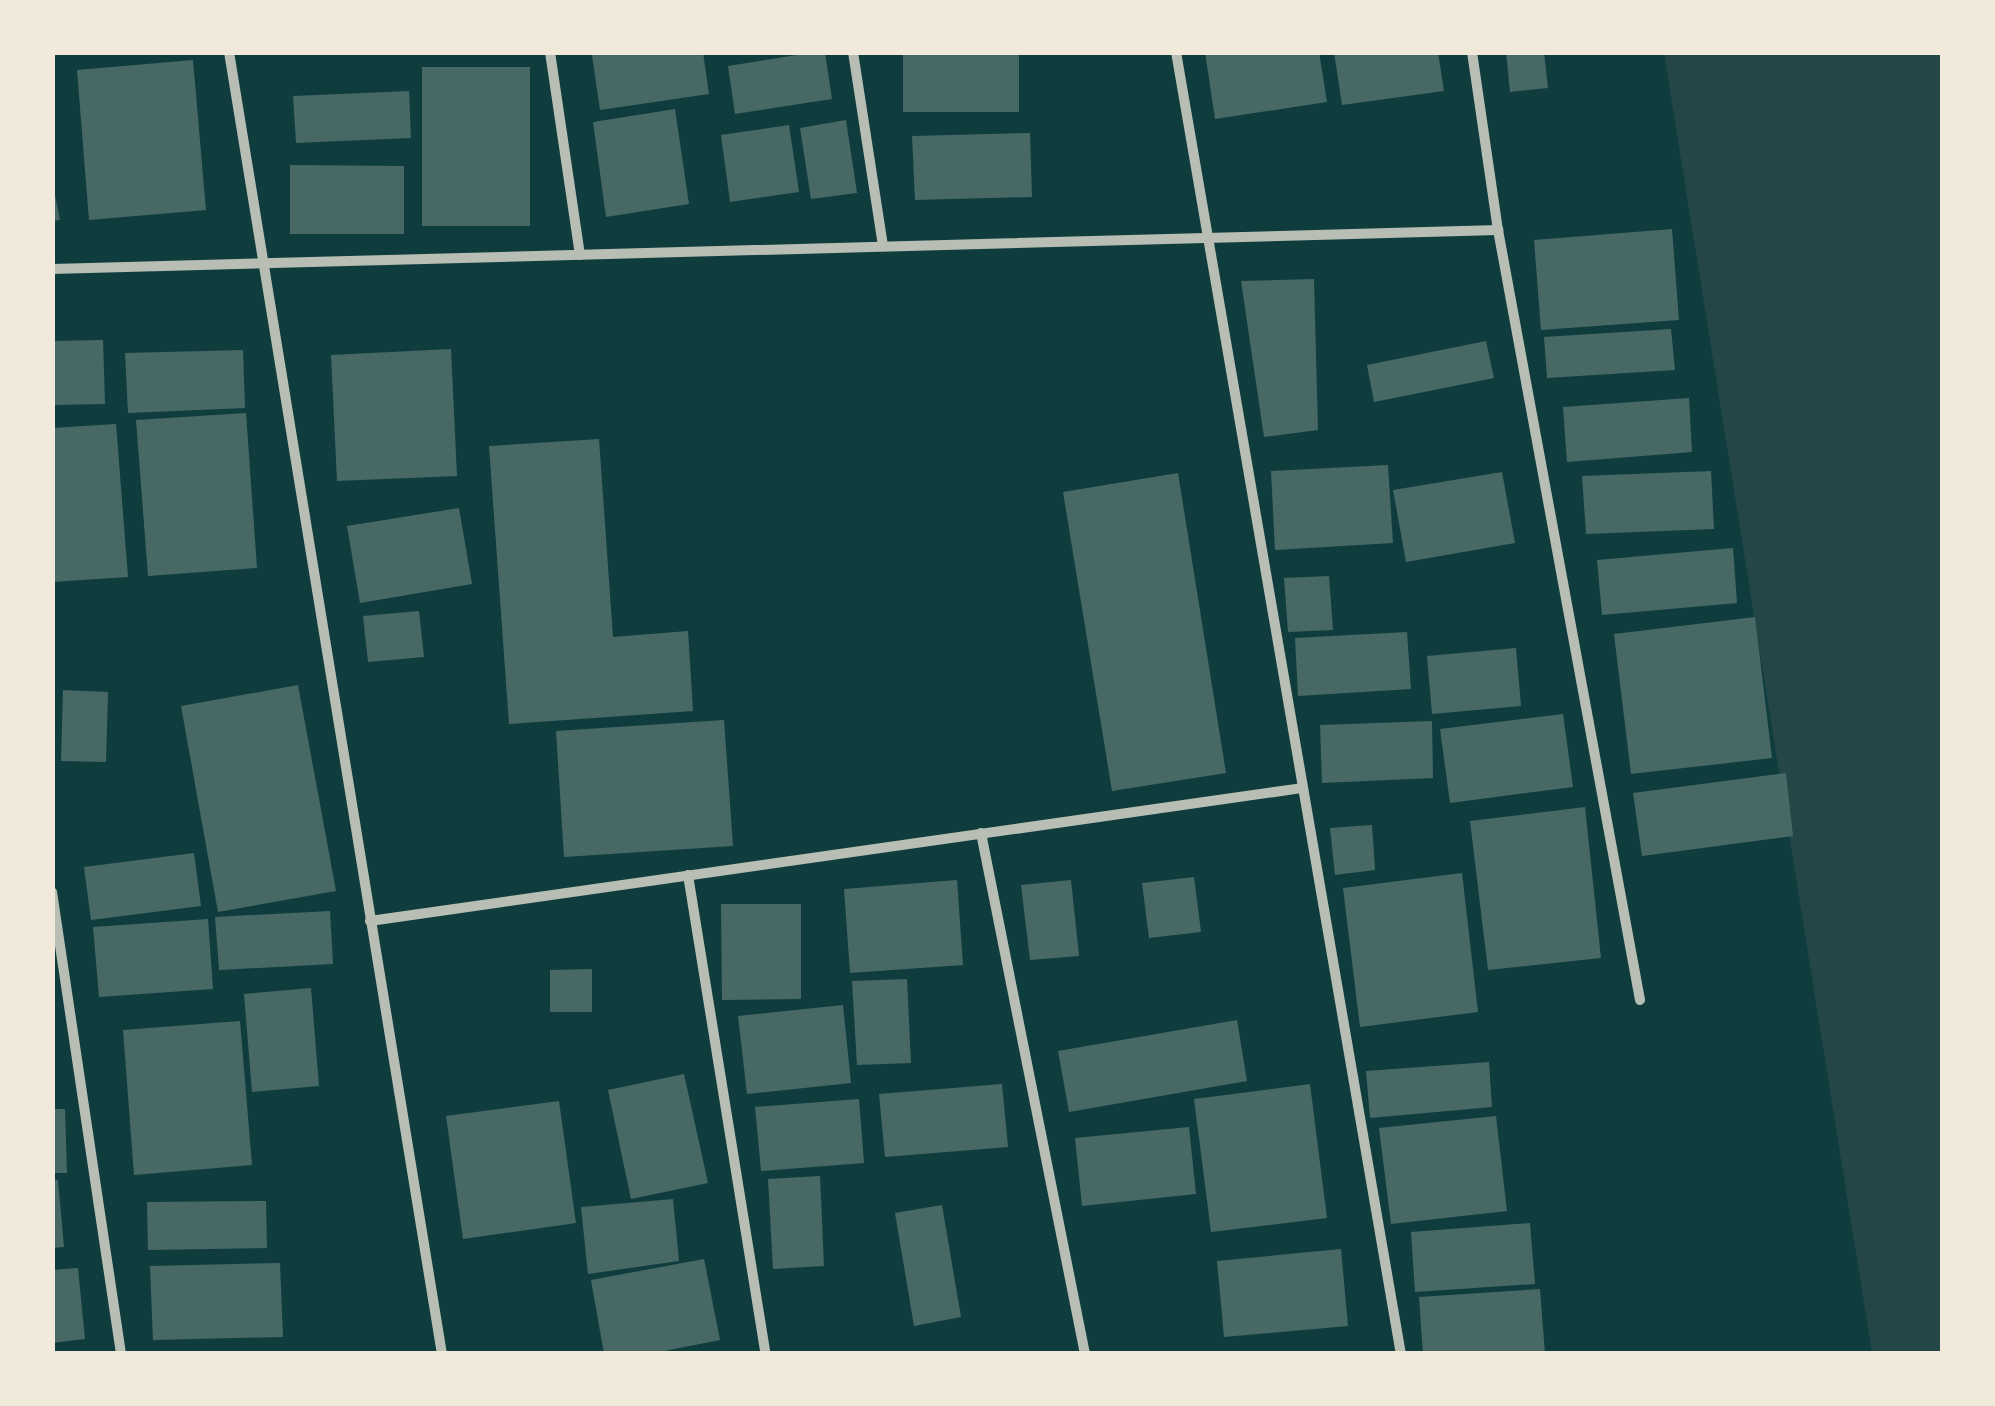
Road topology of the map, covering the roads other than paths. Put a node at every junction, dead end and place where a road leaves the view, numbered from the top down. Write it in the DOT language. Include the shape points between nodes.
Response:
graph roads {
  1 [pos="229,52"];
  2 [pos="550,52"];
  3 [pos="852,52"];
  4 [pos="1176,52"];
  5 [pos="1472,52"];
  6 [pos="1498,230"];
  7 [pos="1208,238"];
  8 [pos="883,246"];
  9 [pos="580,255"];
  10 [pos="264,264"];
  11 [pos="52,270"];
  12 [pos="1302,788"];
  13 [pos="981,834"];
  14 [pos="688,875"];
  15 [pos="52,892"];
  16 [pos="370,921"];
  17 [pos="1640,1000"];
  18 [pos="121,1354"];
  19 [pos="442,1354"];
  20 [pos="766,1354"];
  21 [pos="1085,1354"];
  22 [pos="1401,1354"];
  1 -- 10 [label="street"];
  2 -- 9 [label="street"];
  3 -- 8 [label="street"];
  4 -- 7 [label="street"];
  5 -- 6 [label="street"];
  6 -- 7 [label="street"];
  6 -- 17 [label="street"];
  7 -- 8 [label="street"];
  7 -- 12 [label="street"];
  8 -- 9 [label="street"];
  9 -- 10 [label="street"];
  10 -- 11 [label="street"];
  10 -- 16 [label="street"];
  12 -- 13 [label="street"];
  12 -- 22 [label="street"];
  13 -- 14 [label="street"];
  13 -- 21 [label="street"];
  14 -- 16 [label="street"];
  14 -- 20 [label="street"];
  15 -- 18 [label="street"];
  16 -- 19 [label="street"];
}
